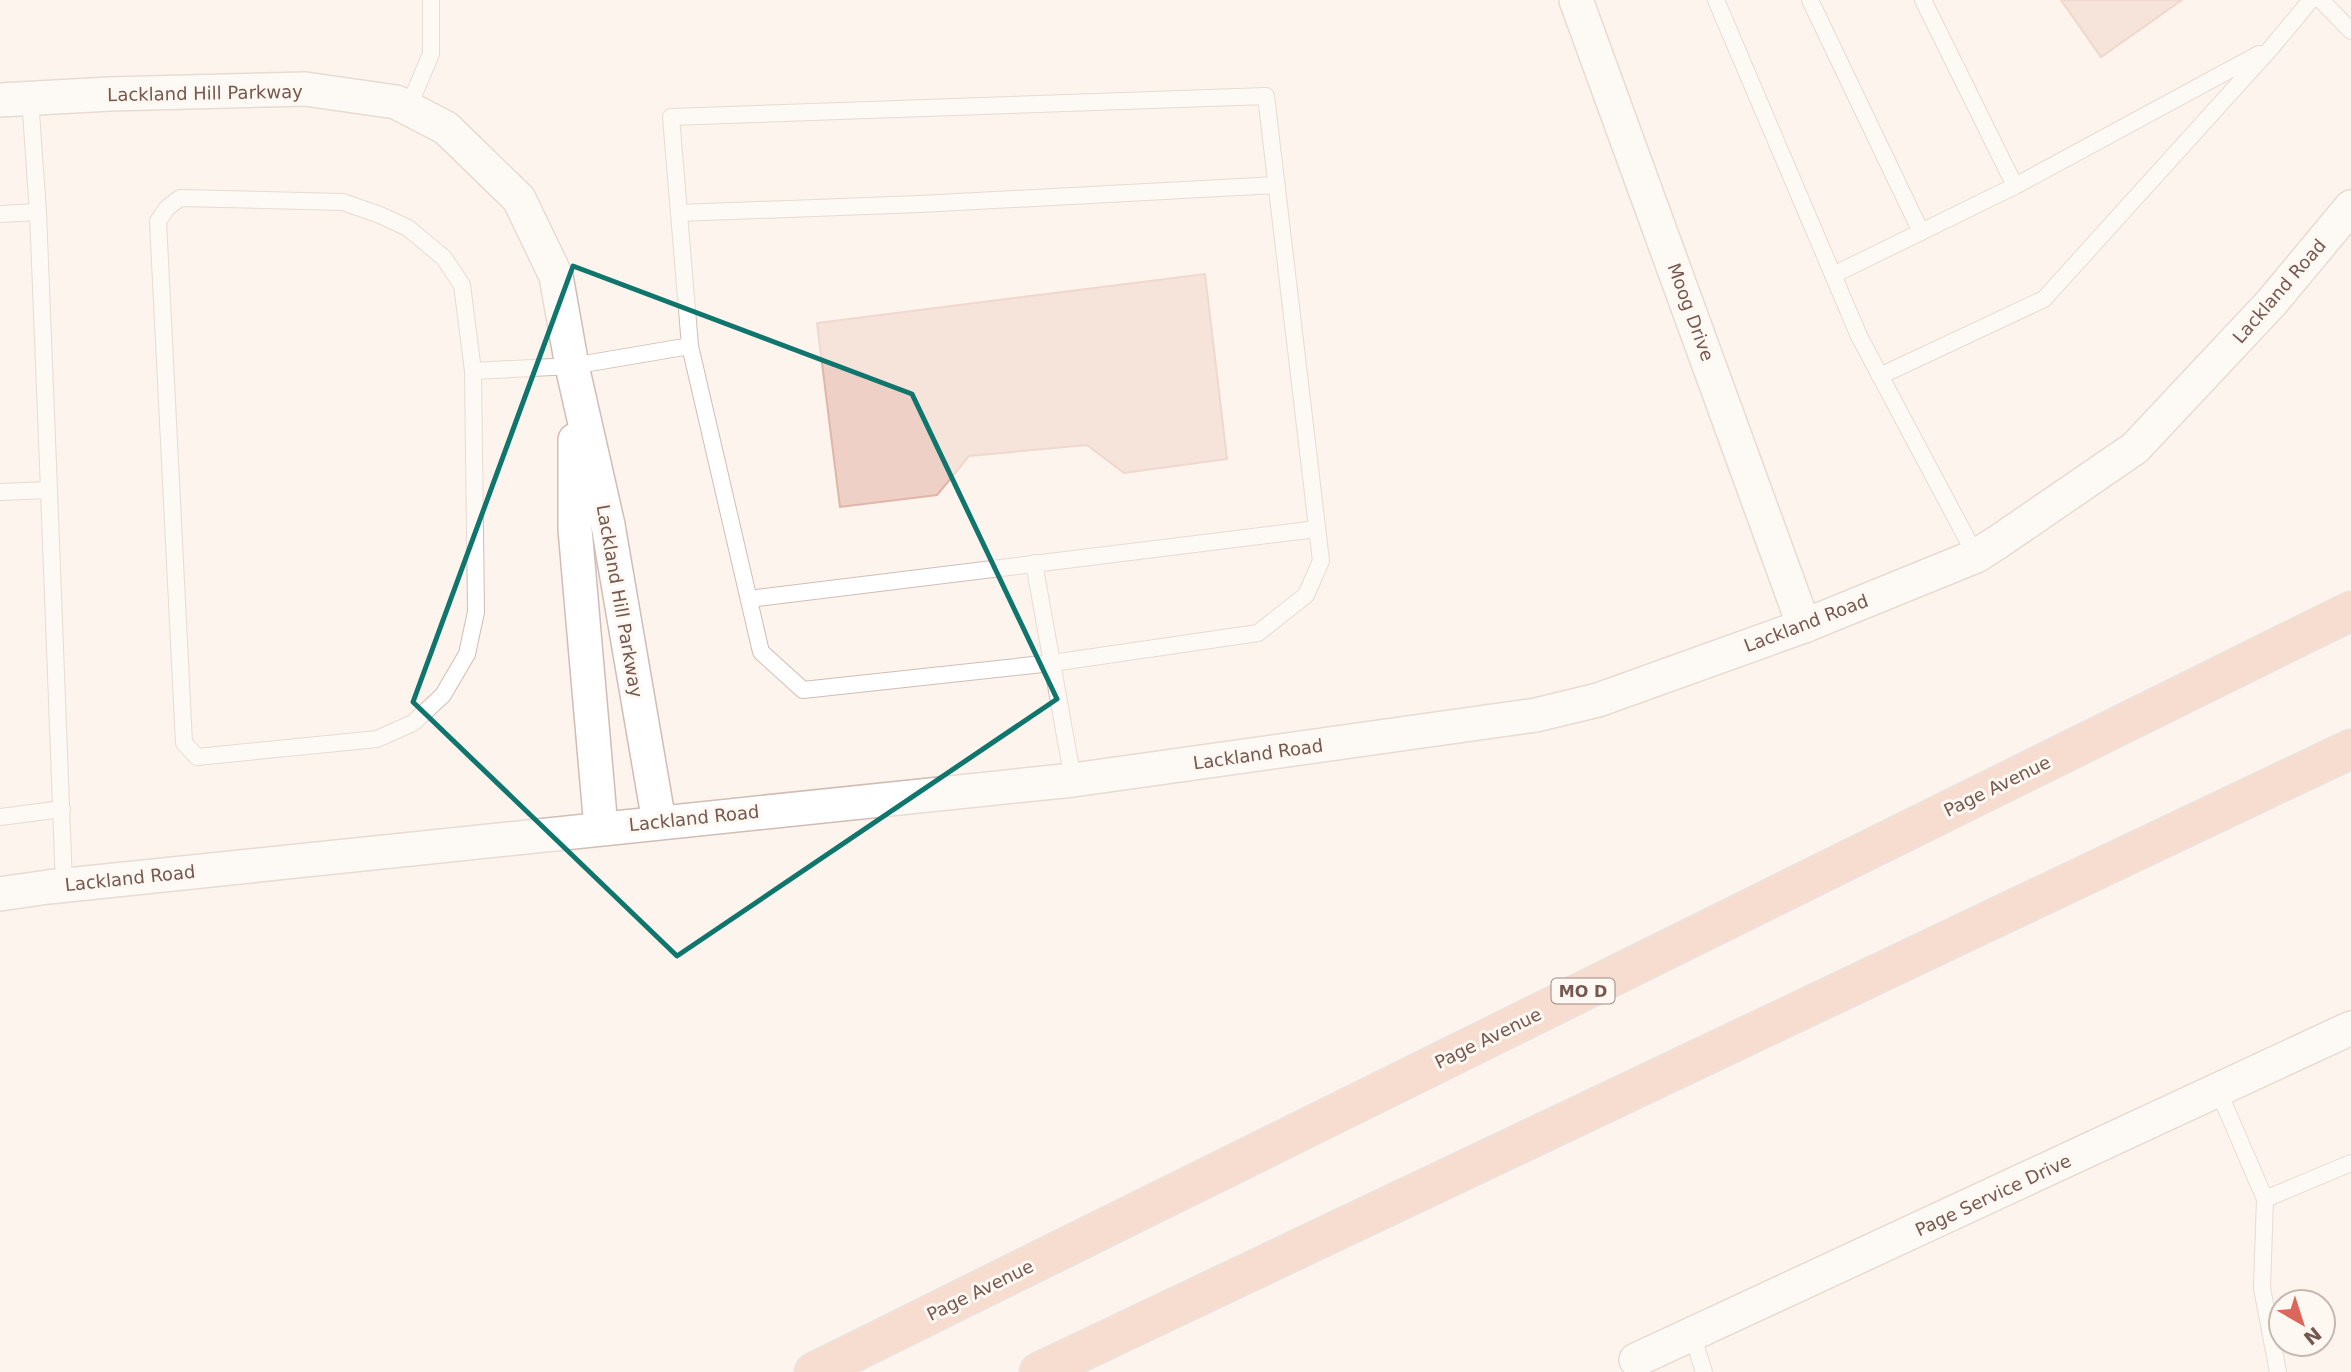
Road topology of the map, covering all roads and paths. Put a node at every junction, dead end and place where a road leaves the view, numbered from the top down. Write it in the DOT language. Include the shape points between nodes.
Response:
graph roads {
  1 [pos="431,0"];
  2 [pos="1576,0"];
  3 [pos="1716,0"];
  4 [pos="1810,0"];
  5 [pos="1923,0"];
  6 [pos="2311,0"];
  7 [pos="2321,0"];
  8 [pos="2351,31"];
  9 [pos="2271,48"];
  10 [pos="15,99"];
  11 [pos="408,108"];
  12 [pos="1277,185"];
  13 [pos="2015,186"];
  14 [pos="2351,207"];
  15 [pos="38,212"];
  16 [pos="679,213"];
  17 [pos="0,214"];
  18 [pos="1921,232"];
  19 [pos="1833,275"];
  20 [pos="690,345"];
  21 [pos="473,371"];
  22 [pos="574,374"];
  23 [pos="1880,376"];
  24 [pos="49,490"];
  25 [pos="0,492"];
  26 [pos="1317,529"];
  27 [pos="1976,556"];
  28 [pos="1034,563"];
  29 [pos="749,599"];
  30 [pos="2351,611"];
  31 [pos="1804,626"];
  32 [pos="1052,663"];
  33 [pos="2351,749"];
  34 [pos="1073,780"];
  35 [pos="62,809"];
  36 [pos="0,817"];
  37 [pos="659,822"];
  38 [pos="601,828"];
  39 [pos="64,885"];
  40 [pos="0,894"];
  41 [pos="2351,1028"];
  42 [pos="2218,1090"];
  43 [pos="2351,1163"];
  44 [pos="2265,1199"];
  45 [pos="1692,1334"];
  46 [pos="1636,1360"];
  47 [pos="814,1372"];
  48 [pos="1039,1372"];
  49 [pos="1704,1372"];
  50 [pos="2278,1372"];
  1 -- 11 [label="lane" via="432,54"];
  2 -- 31 [label="street, Moog Drive"];
  3 -- 19 [label="lane"];
  4 -- 18 [label="lane"];
  5 -- 13 [label="lane"];
  6 -- 9 [label="lane"];
  7 -- 8 [label="lane"];
  9 -- 13 [label="lane"];
  9 -- 23 [label="lane" via="2044,299"];
  10 -- 11 [label="street, Lackland Hill Parkway" via="305,89 396,102"];
  10 -- 15 [label="lane"];
  11 -- 22 [label="street, Lackland Hill Parkway" via="446,128 519,199 556,276"];
  12 -- 16 [label="lane"];
  12 -- 16 [label="lane" via="1266,96 671,117"];
  12 -- 26 [label="lane"];
  13 -- 18 [label="lane"];
  14 -- 27 [label="street, Lackland Road" via="2272,302 2134,449"];
  15 -- 17 [label="lane"];
  15 -- 24 [label="lane"];
  16 -- 20 [label="lane"];
  18 -- 19 [label="lane"];
  19 -- 23 [label="lane"];
  20 -- 22 [label="lane"];
  20 -- 29 [label="lane"];
  21 -- 21 [label="lane" via="462,285 443,258 408,228 343,202 180,198 167,208 158,221 184,743 197,757 377,738 413,723 443,695 467,653 476,612"];
  21 -- 22 [label="lane"];
  22 -- 37 [label="street, Lackland Hill Parkway" via="608,525"];
  22 -- 38 [label="street, Lackland Hill Parkway" via="575,529"];
  23 -- 27 [label="lane"];
  24 -- 25 [label="lane"];
  24 -- 35 [label="lane"];
  26 -- 28 [label="lane"];
  26 -- 32 [label="lane" via="1321,561 1306,595 1258,633"];
  27 -- 31 [label="street, Lackland Road"];
  28 -- 29 [label="lane"];
  28 -- 32 [label="lane"];
  29 -- 32 [label="lane" via="761,652 803,690"];
  30 -- 47 [label="highway, Page Avenue / MO D"];
  31 -- 34 [label="street, Lackland Road" via="1598,701 1536,715"];
  32 -- 34 [label="lane"];
  33 -- 48 [label="highway"];
  34 -- 37 [label="street, Lackland Road"];
  35 -- 36 [label="lane"];
  35 -- 39 [label="lane"];
  37 -- 38 [label="street, Lackland Road"];
  38 -- 39 [label="street, Lackland Road"];
  39 -- 40 [label="street, Lackland Road"];
  41 -- 42 [label="street, Page Service Drive"];
  42 -- 44 [label="lane"];
  42 -- 45 [label="street, Page Service Drive"];
  43 -- 44 [label="lane"];
  44 -- 50 [label="lane" via="2262,1288"];
  45 -- 46 [label="street, Page Service Drive"];
  45 -- 49 [label="lane"];
}
